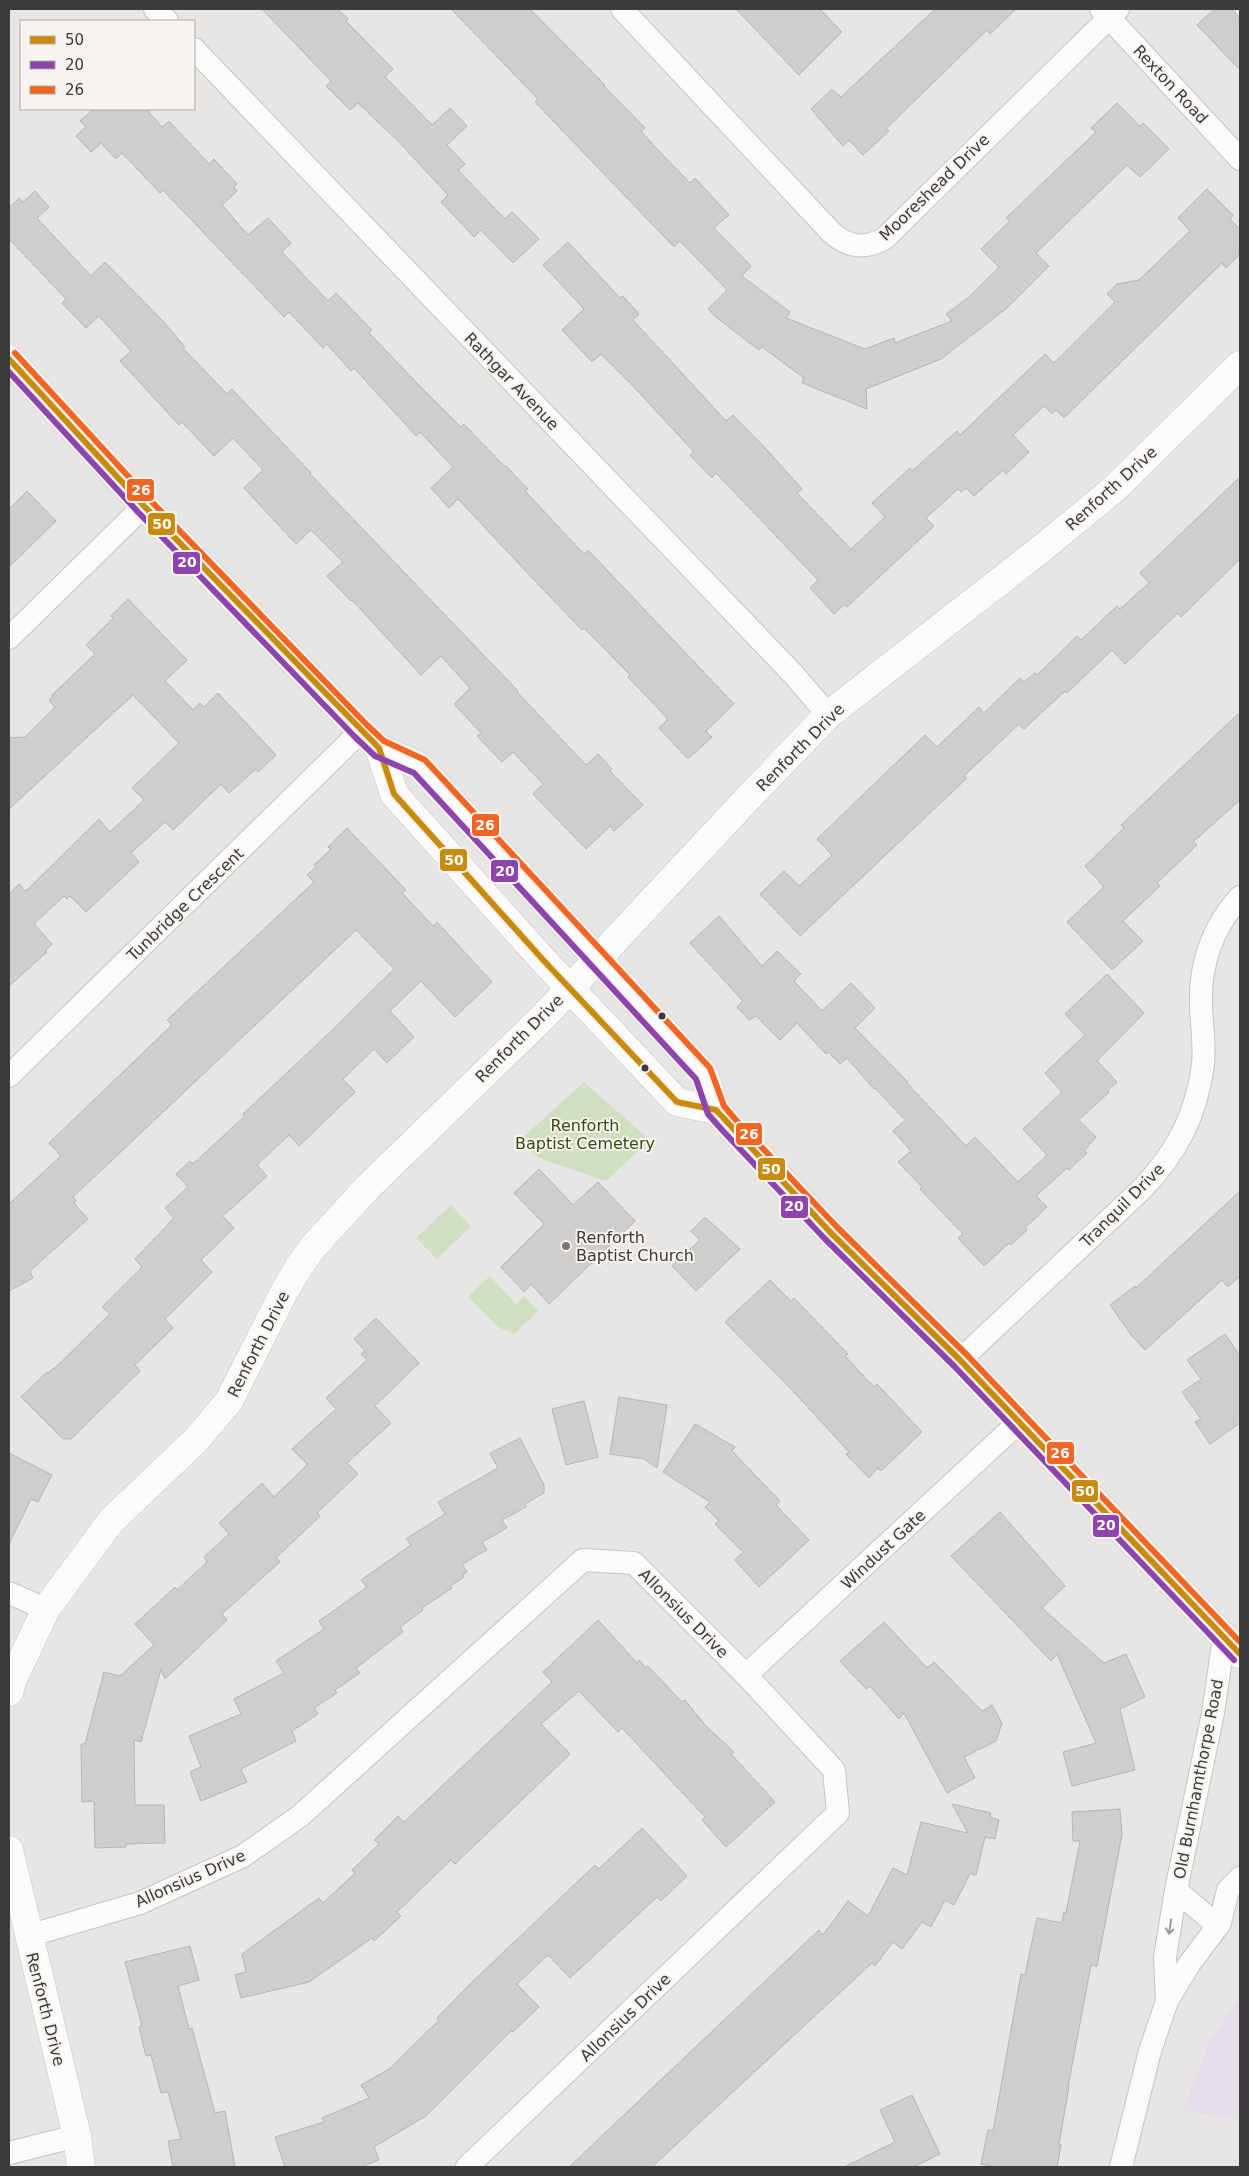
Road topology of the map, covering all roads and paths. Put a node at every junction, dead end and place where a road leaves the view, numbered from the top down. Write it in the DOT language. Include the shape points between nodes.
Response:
graph roads {
  1 [pos="155,9"];
  2 [pos="622,9"];
  3 [pos="1109,12"];
  4 [pos="166,20"];
  5 [pos="195,50"];
  6 [pos="1240,159"];
  7 [pos="9,359"];
  8 [pos="1240,366"];
  9 [pos="144,506"];
  10 [pos="9,638"];
  11 [pos="828,715"];
  12 [pos="370,740"];
  13 [pos="1240,897"];
  14 [pos="598,958"];
  15 [pos="570,988"];
  16 [pos="9,1076"];
  17 [pos="716,1110"];
  18 [pos="960,1360"];
  19 [pos="1019,1422"];
  20 [pos="9,1592"];
  21 [pos="46,1609"];
  22 [pos="1232,1646"];
  23 [pos="746,1675"];
  24 [pos="9,1692"];
  25 [pos="9,1850"];
  26 [pos="1240,1878"];
  27 [pos="1176,1890"];
  28 [pos="1226,1921"];
  29 [pos="28,1936"];
  30 [pos="1167,2001"];
  31 [pos="77,2136"];
  32 [pos="9,2153"];
  33 [pos="81,2167"];
  34 [pos="467,2167"];
  35 [pos="1121,2167"];
  1 -- 4 [label="street"];
  2 -- 3 [label="street, Mooreshead Drive" via="831,232 856,246 871,245 885,238"];
  3 -- 6 [label="street, Rexton Road"];
  5 -- 11 [label="street, Rathgar Avenue" via="781,662"];
  7 -- 9 [label="main road"];
  8 -- 11 [label="main road, Renforth Drive" via="1114,489"];
  9 -- 10 [label="street"];
  9 -- 12 [label="main road"];
  11 -- 14 [label="main road, Renforth Drive"];
  12 -- 14 [label="main road" via="419,766"];
  12 -- 15 [label="main road" via="394,794"];
  12 -- 16 [label="street, Tunbridge Crescent"];
  13 -- 18 [label="street, Tranquil Drive" via="1223,916 1212,937 1206,960 1201,983 1203,1064 1190,1118 1178,1144 1163,1167 1142,1189"];
  14 -- 15 [label="main road, Renforth Drive"];
  14 -- 17 [label="main road" via="704,1074"];
  15 -- 17 [label="main road" via="677,1102"];
  15 -- 21 [label="main road, Renforth Drive" via="368,1187 313,1247 283,1294 229,1401 196,1440 111,1522"];
  17 -- 18 [label="main road" via="831,1233"];
  18 -- 19 [label="main road"];
  19 -- 22 [label="main road"];
  19 -- 23 [label="street, Windust Gate"];
  20 -- 21 [label="street"];
  21 -- 24 [label="main road, Renforth Drive"];
  22 -- 27 [label="street, Old Burnhamthorpe Road" via="1213,1713"];
  23 -- 29 [label="street, Allonsius Drive" via="634,1563 583,1560 300,1816 243,1856 140,1903"];
  23 -- 34 [label="street, Allonsius Drive" via="834,1770 838,1813"];
  25 -- 29 [label="main road, Renforth Drive"];
  26 -- 28 [label="street, Old Burnhamthorpe Road" via="1228,1890"];
  27 -- 28 [label="street, Old Burnhamthorpe Road"];
  27 -- 30 [label="street, Old Burnhamthorpe Road, one-way" via="1166,1957"];
  28 -- 30 [label="street, Old Burnhamthorpe Road" via="1190,1963"];
  29 -- 31 [label="main road, Renforth Drive"];
  30 -- 35 [label="street, Old Burnhamthorpe Road" via="1150,2051"];
  31 -- 32 [label="street"];
  31 -- 33 [label="main road, Renforth Drive"];
}
